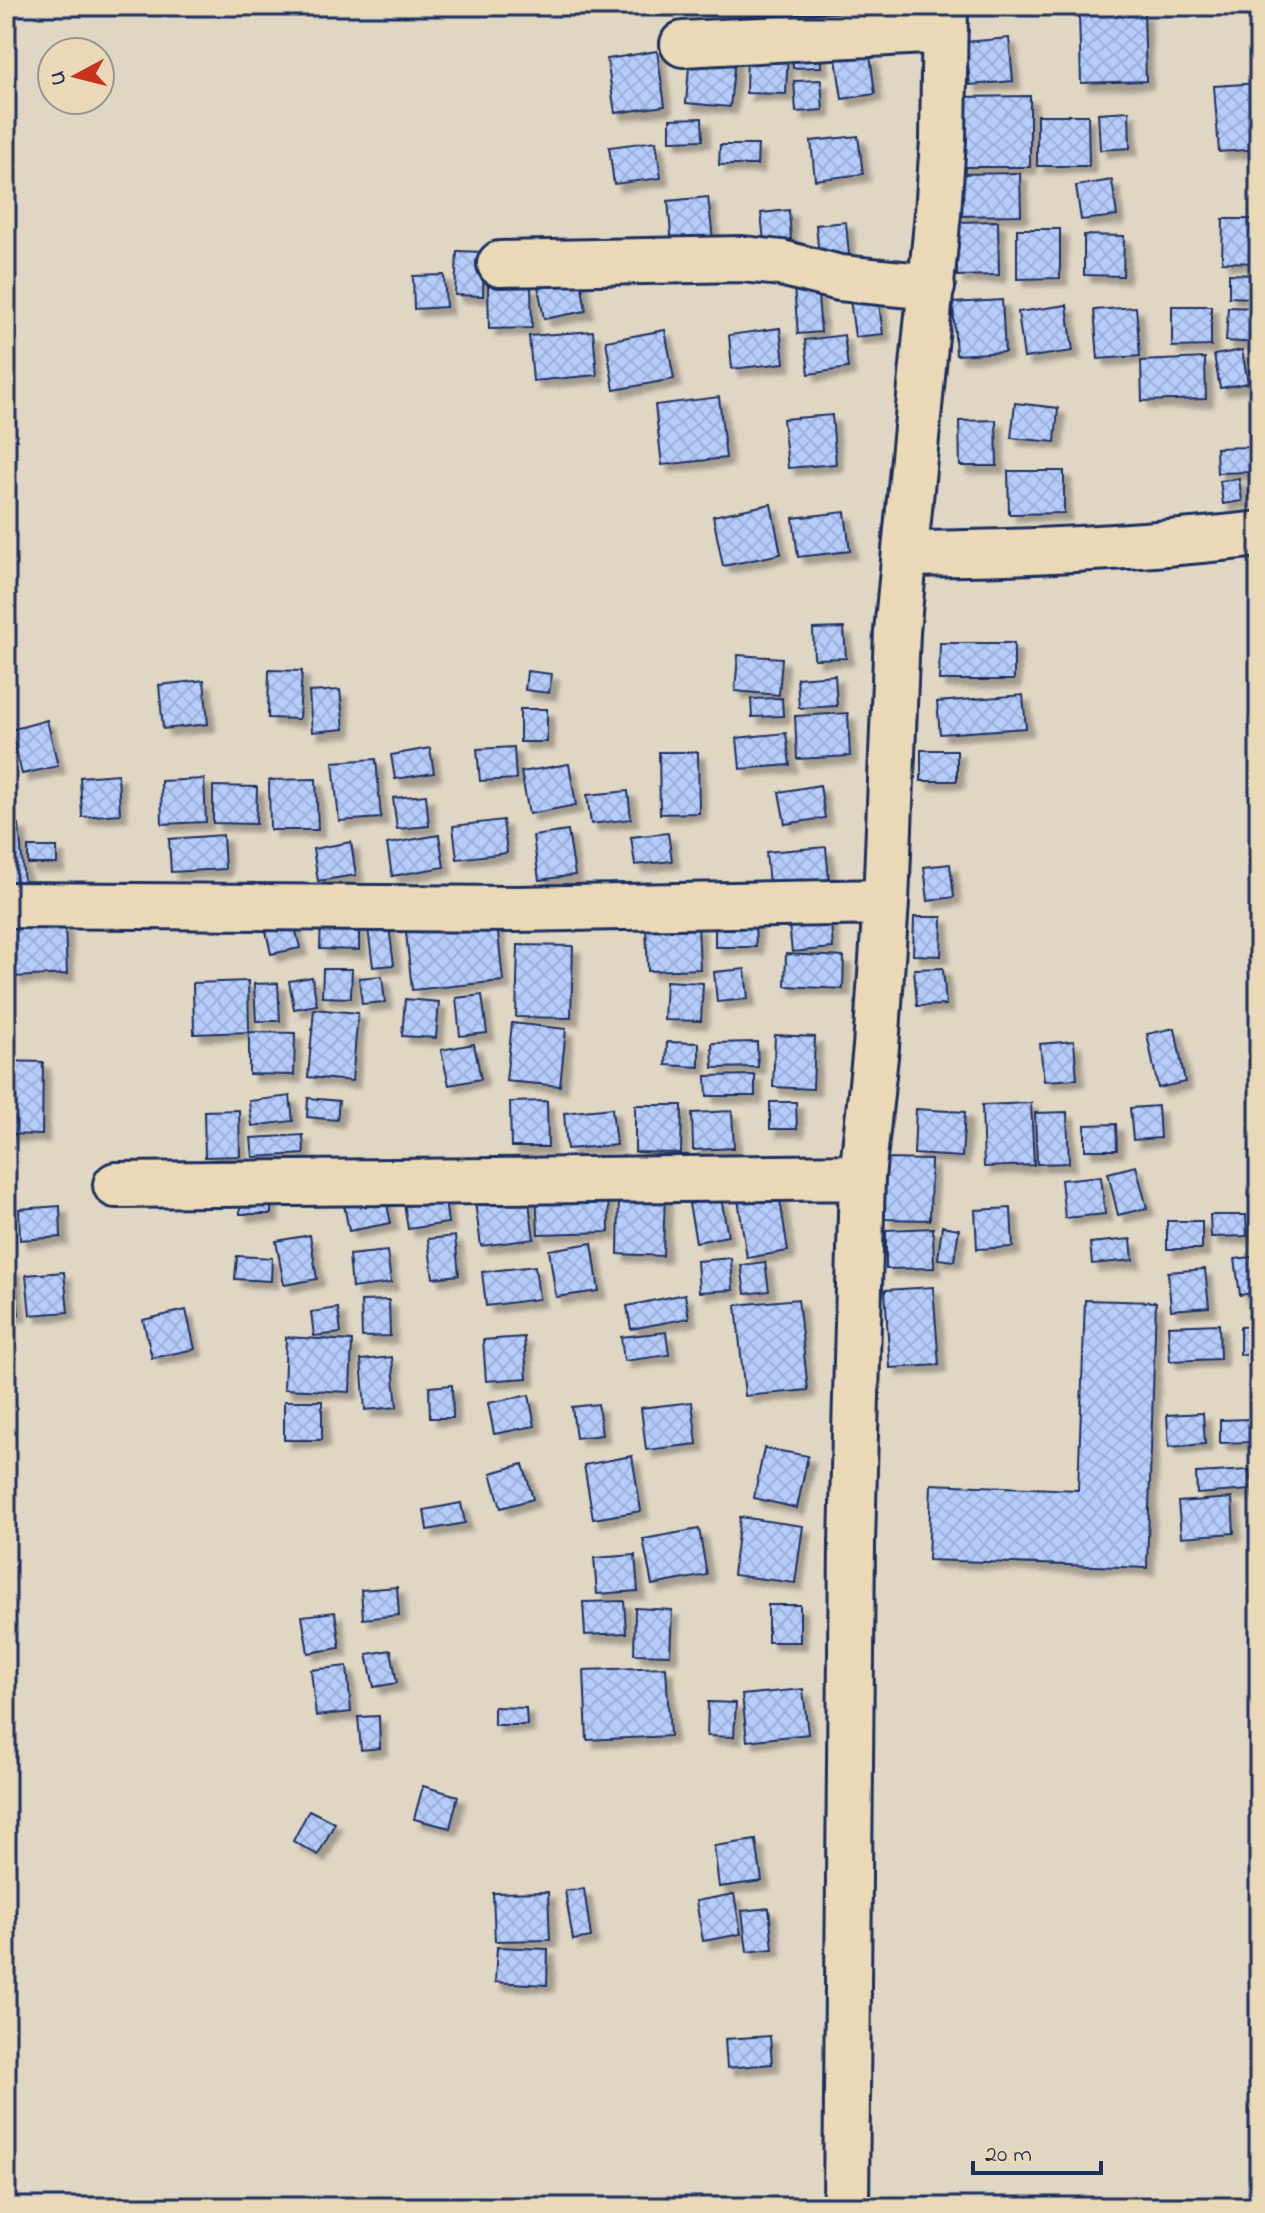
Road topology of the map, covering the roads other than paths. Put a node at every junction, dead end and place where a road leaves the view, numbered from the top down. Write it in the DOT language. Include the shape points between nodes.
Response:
graph roads {
  1 [pos="945,18"];
  2 [pos="683,44"];
  3 [pos="500,264"];
  4 [pos="932,287"];
  5 [pos="1259,534"];
  6 [pos="905,554"];
  7 [pos="886,902"];
  8 [pos="6,905"];
  9 [pos="862,1177"];
  10 [pos="116,1185"];
  11 [pos="846,2207"];
  1 -- 2 [label="street"];
  1 -- 4 [label="street"];
  3 -- 4 [label="street" via="742,259 840,278"];
  4 -- 6 [label="street"];
  5 -- 6 [label="street" via="1043,552"];
  6 -- 7 [label="street"];
  7 -- 8 [label="street" via="515,909"];
  7 -- 9 [label="street"];
  9 -- 10 [label="street"];
  9 -- 11 [label="street" via="852,1543"];
}
